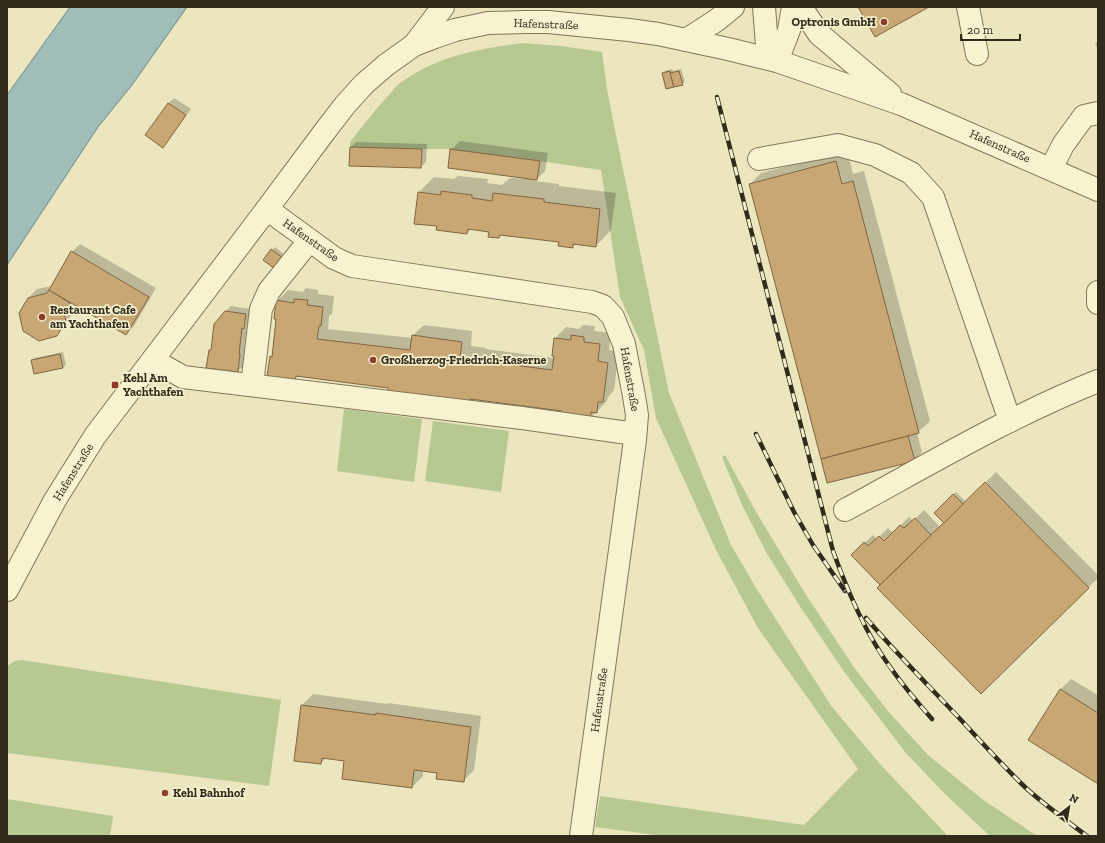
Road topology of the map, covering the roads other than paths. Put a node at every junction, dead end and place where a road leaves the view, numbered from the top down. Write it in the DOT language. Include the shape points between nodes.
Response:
graph roads {
  1 [pos="443,7"];
  2 [pos="545,7"];
  3 [pos="733,7"];
  4 [pos="764,7"];
  5 [pos="793,7"];
  6 [pos="801,7"];
  7 [pos="968,7"];
  8 [pos="489,15"];
  9 [pos="564,24"];
  10 [pos="686,40"];
  11 [pos="414,46"];
  12 [pos="977,54"];
  13 [pos="773,59"];
  14 [pos="901,104"];
  15 [pos="1098,113"];
  16 [pos="759,159"];
  17 [pos="1051,169"];
  18 [pos="1098,190"];
  19 [pos="268,209"];
  20 [pos="309,241"];
  21 [pos="1098,292"];
  22 [pos="1098,303"];
  23 [pos="153,360"];
  24 [pos="1098,381"];
  25 [pos="252,385"];
  26 [pos="1010,420"];
  27 [pos="635,434"];
  28 [pos="845,510"];
  29 [pos="7,590"];
  30 [pos="580,836"];
  1 -- 11 [label="street"];
  2 -- 9 [label="street"];
  3 -- 10 [label="street"];
  4 -- 13 [label="street"];
  5 -- 13 [label="street" via="788,30"];
  6 -- 14 [label="street, Hafenstraße" via="819,34"];
  7 -- 12 [label="street"];
  8 -- 9 [label="street, Hafenstraße" via="526,22"];
  8 -- 11 [label="street, Hafenstraße"];
  9 -- 10 [label="street, Hafenstraße" via="629,30"];
  10 -- 13 [label="street, Hafenstraße"];
  11 -- 19 [label="street, Hafenstraße" via="364,84 322,135"];
  13 -- 14 [label="street, Hafenstraße"];
  14 -- 17 [label="street, Hafenstraße"];
  15 -- 17 [label="street" via="1084,116 1063,145"];
  16 -- 26 [label="street" via="838,145 875,155 911,173 933,197"];
  17 -- 18 [label="street, Hafenstraße"];
  19 -- 20 [label="street, Hafenstraße"];
  19 -- 23 [label="street, Hafenstraße"];
  20 -- 25 [label="street" via="269,291 261,309"];
  20 -- 27 [label="street, Hafenstraße" via="334,258 352,266 592,302 603,306 614,318 624,344 637,416"];
  21 -- 22 [label="street"];
  23 -- 25 [label="street" via="183,377"];
  23 -- 29 [label="street, Hafenstraße" via="91,442 55,500"];
  24 -- 26 [label="street"];
  25 -- 27 [label="street"];
  26 -- 28 [label="street"];
  27 -- 30 [label="street, Hafenstraße"];
}
